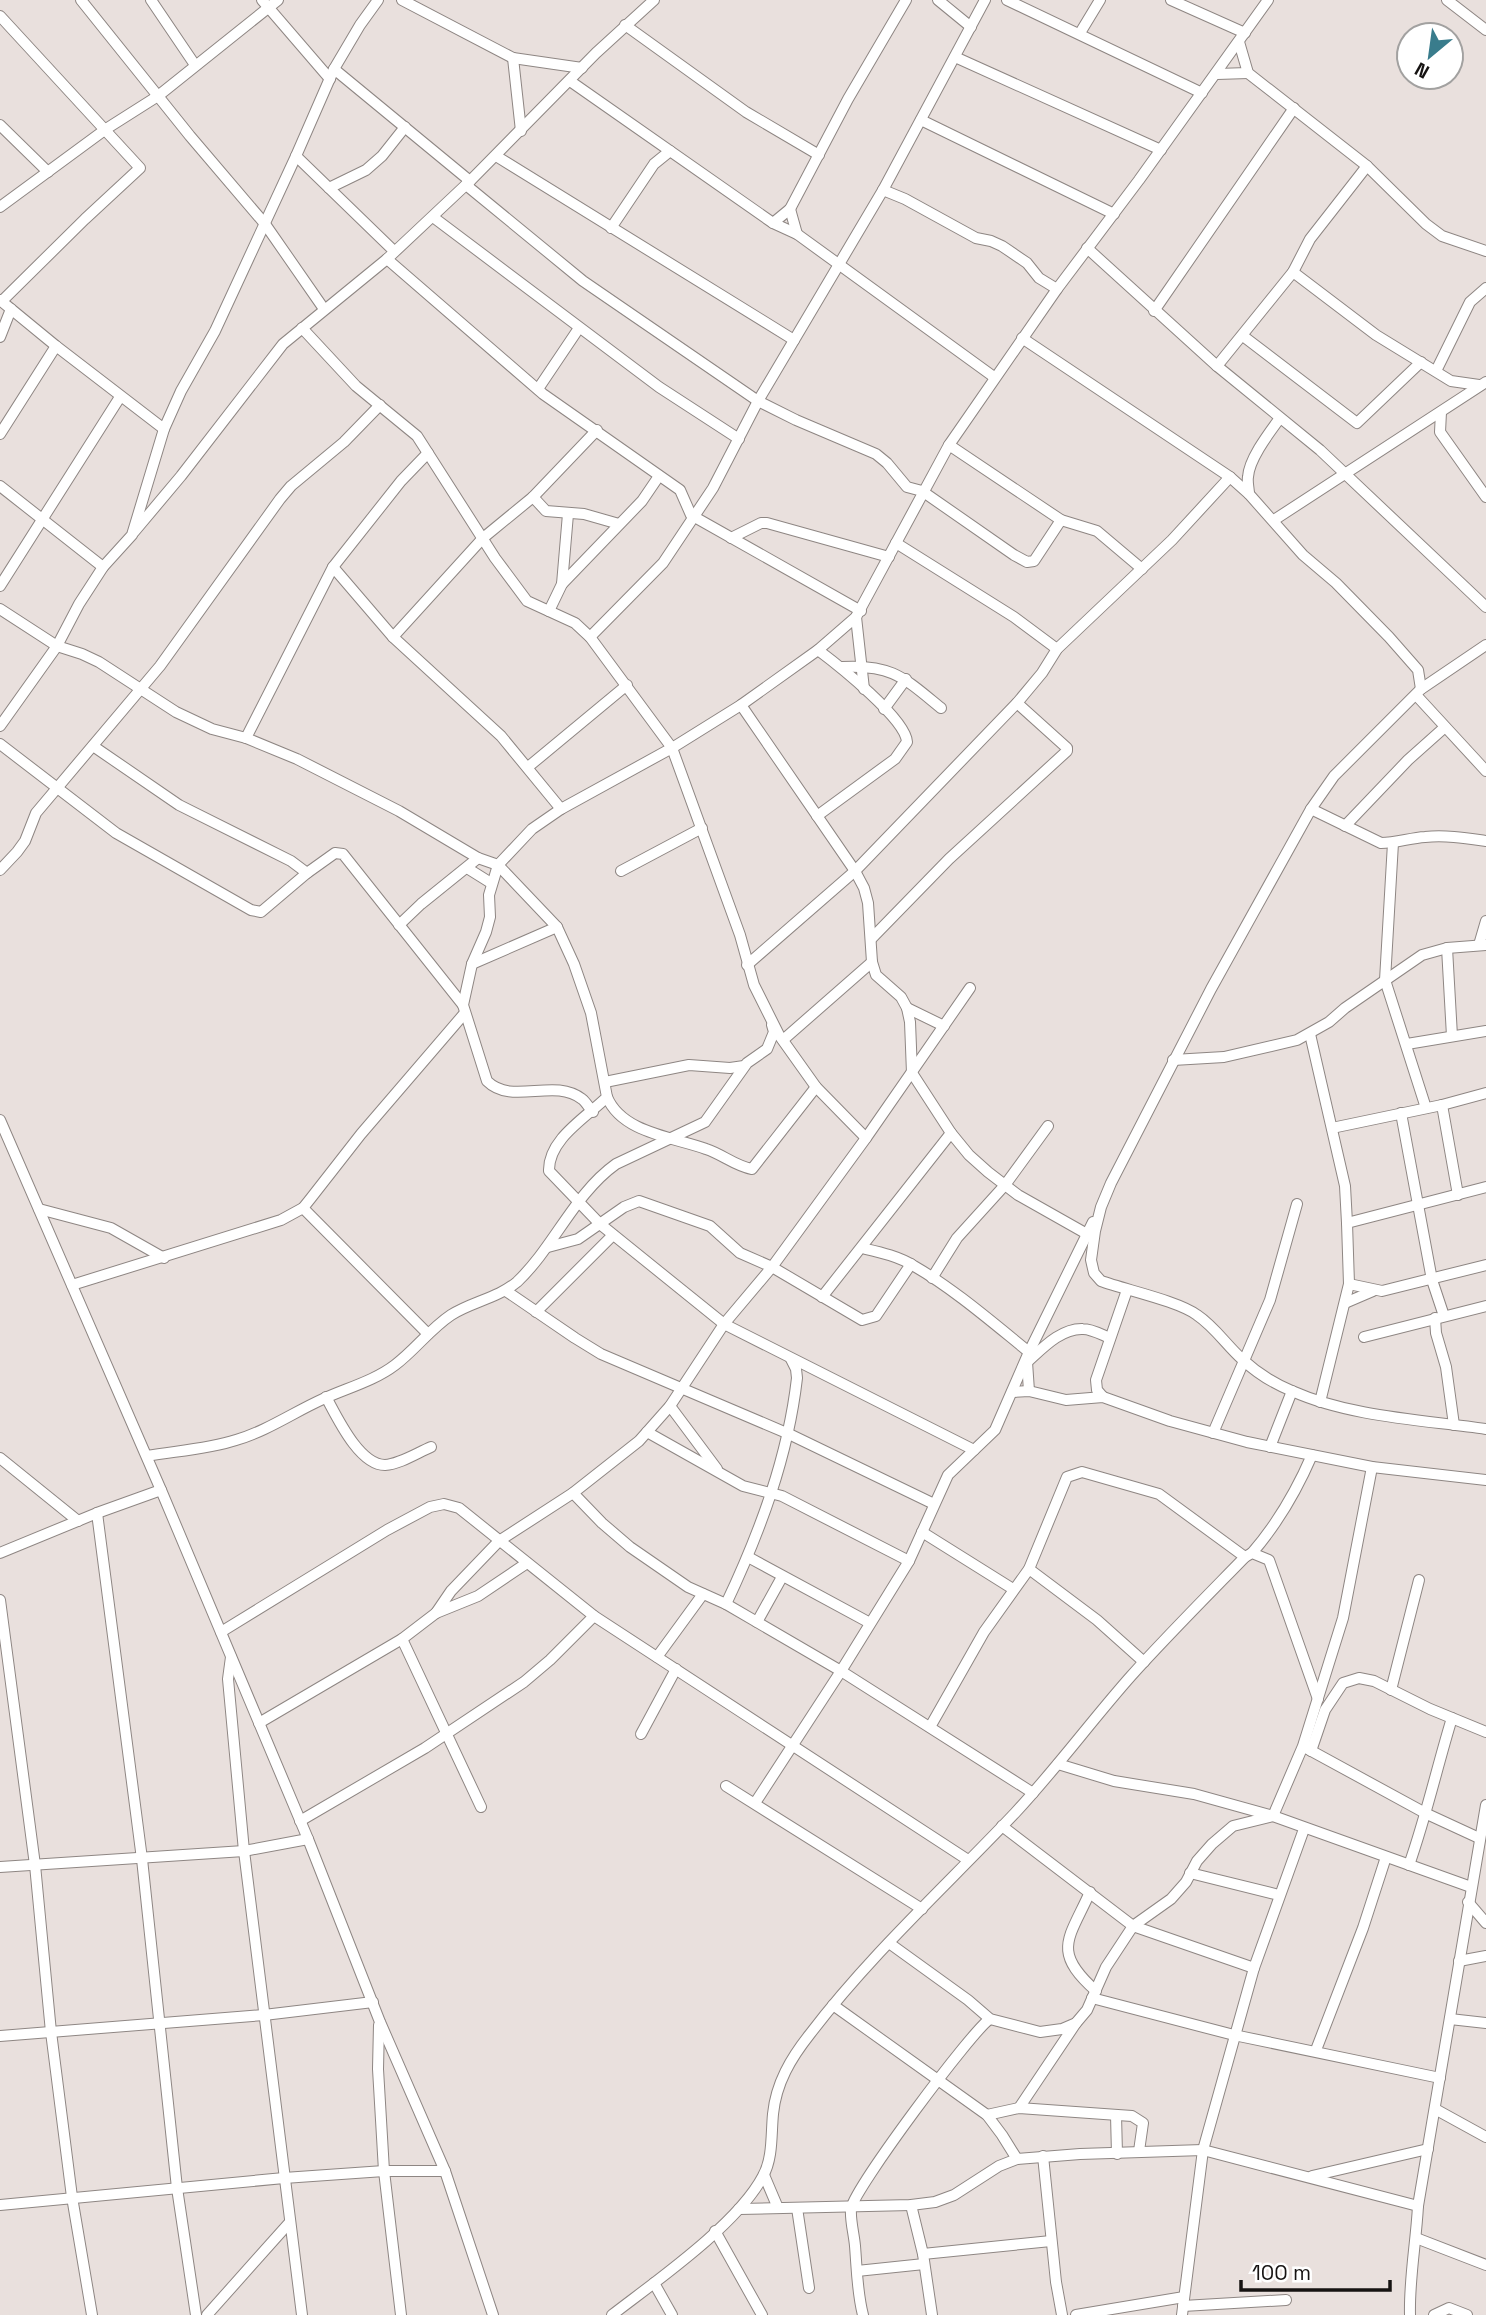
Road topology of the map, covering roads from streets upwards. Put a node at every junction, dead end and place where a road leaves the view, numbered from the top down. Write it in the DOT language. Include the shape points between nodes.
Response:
graph roads {
  1 [pos="81,0"];
  2 [pos="278,0"];
  3 [pos="378,0"];
  4 [pos="402,0"];
  5 [pos="654,0"];
  6 [pos="906,0"];
  7 [pos="938,0"];
  8 [pos="985,0"];
  9 [pos="1007,0"];
  10 [pos="1100,0"];
  11 [pos="1171,0"];
  12 [pos="1268,0"];
  13 [pos="1447,0"];
  14 [pos="154,1"];
  15 [pos="265,4"];
  16 [pos="0,16"];
  17 [pos="625,25"];
  18 [pos="971,27"];
  19 [pos="1486,30"];
  20 [pos="1080,33"];
  21 [pos="1242,37"];
  22 [pos="955,57"];
  23 [pos="513,58"];
  24 [pos="195,65"];
  25 [pos="582,68"];
  26 [pos="1248,73"];
  27 [pos="332,74"];
  28 [pos="1217,74"];
  29 [pos="570,81"];
  30 [pos="1202,93"];
  31 [pos="158,96"];
  32 [pos="1294,108"];
  33 [pos="921,120"];
  34 [pos="0,125"];
  35 [pos="405,127"];
  36 [pos="106,129"];
  37 [pos="521,131"];
  38 [pos="1161,150"];
  39 [pos="670,151"];
  40 [pos="819,155"];
  41 [pos="296,156"];
  42 [pos="496,156"];
  43 [pos="1367,166"];
  44 [pos="48,172"];
  45 [pos="468,183"];
  46 [pos="329,188"];
  47 [pos="883,190"];
  48 [pos="0,207"];
  49 [pos="790,209"];
  50 [pos="1114,214"];
  51 [pos="433,217"];
  52 [pos="773,223"];
  53 [pos="265,224"];
  54 [pos="611,228"];
  55 [pos="797,234"];
  56 [pos="1087,248"];
  57 [pos="1486,251"];
  58 [pos="391,255"];
  59 [pos="838,264"];
  60 [pos="1293,272"];
  61 [pos="1486,288"];
  62 [pos="1057,289"];
  63 [pos="1,300"];
  64 [pos="12,309"];
  65 [pos="324,309"];
  66 [pos="1154,311"];
  67 [pos="302,328"];
  68 [pos="579,328"];
  69 [pos="1243,336"];
  70 [pos="0,337"];
  71 [pos="1022,338"];
  72 [pos="794,340"];
  73 [pos="56,346"];
  74 [pos="1421,362"];
  75 [pos="1217,366"];
  76 [pos="1436,372"];
  77 [pos="994,377"];
  78 [pos="1451,381"];
  79 [pos="1482,383"];
  80 [pos="538,388"];
  81 [pos="120,397"];
  82 [pos="758,401"];
  83 [pos="380,405"];
  84 [pos="1445,409"];
  85 [pos="1280,418"];
  86 [pos="164,429"];
  87 [pos="597,430"];
  88 [pos="0,434"];
  89 [pos="739,439"];
  90 [pos="949,445"];
  91 [pos="428,453"];
  92 [pos="1346,475"];
  93 [pos="659,476"];
  94 [pos="1230,477"];
  95 [pos="0,486"];
  96 [pos="922,491"];
  97 [pos="1249,494"];
  98 [pos="533,497"];
  99 [pos="1486,497"];
  100 [pos="568,514"];
  101 [pos="694,517"];
  102 [pos="43,519"];
  103 [pos="1061,520"];
  104 [pos="1274,520"];
  105 [pos="619,524"];
  106 [pos="132,535"];
  107 [pos="483,538"];
  108 [pos="731,538"];
  109 [pos="896,543"];
  110 [pos="889,557"];
  111 [pos="103,567"];
  112 [pos="333,567"];
  113 [pos="1142,569"];
  114 [pos="562,584"];
  115 [pos="0,586"];
  116 [pos="1486,607"];
  117 [pos="0,609"];
  118 [pos="549,611"];
  119 [pos="859,614"];
  120 [pos="393,637"];
  121 [pos="590,638"];
  122 [pos="1486,645"];
  123 [pos="57,646"];
  124 [pos="1057,649"];
  125 [pos="818,650"];
  126 [pos="860,666"];
  127 [pos="842,667"];
  128 [pos="906,679"];
  129 [pos="627,685"];
  130 [pos="864,689"];
  131 [pos="141,690"];
  132 [pos="1419,692"];
  133 [pos="1017,703"];
  134 [pos="741,705"];
  135 [pos="941,708"];
  136 [pos="884,709"];
  137 [pos="0,726"];
  138 [pos="1445,727"];
  139 [pos="246,737"];
  140 [pos="0,744"];
  141 [pos="93,746"];
  142 [pos="672,748"];
  143 [pos="528,767"];
  144 [pos="1486,771"];
  145 [pos="59,788"];
  146 [pos="561,809"];
  147 [pos="1311,809"];
  148 [pos="817,816"];
  149 [pos="1345,826"];
  150 [pos="702,828"];
  151 [pos="1486,841"];
  152 [pos="1392,843"];
  153 [pos="478,858"];
  154 [pos="498,865"];
  155 [pos="467,868"];
  156 [pos="0,870"];
  157 [pos="621,871"];
  158 [pos="855,871"];
  159 [pos="307,873"];
  160 [pos="491,883"];
  161 [pos="1486,922"];
  162 [pos="399,925"];
  163 [pos="557,927"];
  164 [pos="872,938"];
  165 [pos="1483,945"];
  166 [pos="1447,948"];
  167 [pos="872,962"];
  168 [pos="472,964"];
  169 [pos="747,965"];
  170 [pos="1385,980"];
  171 [pos="970,988"];
  172 [pos="907,1008"];
  173 [pos="464,1009"];
  174 [pos="772,1020"];
  175 [pos="944,1026"];
  176 [pos="1486,1031"];
  177 [pos="1310,1034"];
  178 [pos="1452,1036"];
  179 [pos="783,1040"];
  180 [pos="1407,1044"];
  181 [pos="1173,1060"];
  182 [pos="744,1066"];
  183 [pos="912,1073"];
  184 [pos="605,1083"];
  185 [pos="816,1087"];
  186 [pos="1486,1093"];
  187 [pos="607,1097"];
  188 [pos="1441,1105"];
  189 [pos="1426,1108"];
  190 [pos="593,1112"];
  191 [pos="1401,1113"];
  192 [pos="0,1120"];
  193 [pos="1048,1126"];
  194 [pos="1332,1128"];
  195 [pos="951,1133"];
  196 [pos="866,1138"];
  197 [pos="672,1139"];
  198 [pos="1005,1185"];
  199 [pos="1486,1187"];
  200 [pos="1458,1195"];
  201 [pos="580,1201"];
  202 [pos="1297,1203"];
  203 [pos="1418,1206"];
  204 [pos="1101,1207"];
  205 [pos="303,1208"];
  206 [pos="39,1209"];
  207 [pos="1347,1223"];
  208 [pos="600,1224"];
  209 [pos="1087,1234"];
  210 [pos="613,1235"];
  211 [pos="548,1247"];
  212 [pos="862,1248"];
  213 [pos="164,1258"];
  214 [pos="911,1264"];
  215 [pos="1486,1265"];
  216 [pos="772,1267"];
  217 [pos="932,1278"];
  218 [pos="1432,1280"];
  219 [pos="1349,1284"];
  220 [pos="72,1285"];
  221 [pos="1127,1290"];
  222 [pos="506,1291"];
  223 [pos="1373,1291"];
  224 [pos="822,1297"];
  225 [pos="1437,1297"];
  226 [pos="1345,1303"];
  227 [pos="1486,1306"];
  228 [pos="536,1312"];
  229 [pos="1431,1319"];
  230 [pos="724,1324"];
  231 [pos="428,1334"];
  232 [pos="1364,1337"];
  233 [pos="1110,1338"];
  234 [pos="791,1359"];
  235 [pos="1027,1359"];
  236 [pos="1244,1361"];
  237 [pos="681,1388"];
  238 [pos="1029,1391"];
  239 [pos="1292,1391"];
  240 [pos="1012,1392"];
  241 [pos="326,1397"];
  242 [pos="1104,1397"];
  243 [pos="1321,1402"];
  244 [pos="670,1406"];
  245 [pos="1454,1424"];
  246 [pos="1486,1429"];
  247 [pos="647,1432"];
  248 [pos="1213,1433"];
  249 [pos="789,1434"];
  250 [pos="431,1447"];
  251 [pos="1270,1447"];
  252 [pos="974,1450"];
  253 [pos="1312,1455"];
  254 [pos="147,1456"];
  255 [pos="0,1458"];
  256 [pos="1372,1467"];
  257 [pos="721,1474"];
  258 [pos="1486,1479"];
  259 [pos="162,1490"];
  260 [pos="573,1493"];
  261 [pos="771,1494"];
  262 [pos="934,1504"];
  263 [pos="97,1513"];
  264 [pos="78,1521"];
  265 [pos="922,1532"];
  266 [pos="499,1541"];
  267 [pos="1231,1548"];
  268 [pos="0,1553"];
  269 [pos="1248,1555"];
  270 [pos="748,1558"];
  271 [pos="909,1561"];
  272 [pos="527,1563"];
  273 [pos="1234,1568"];
  274 [pos="1029,1569"];
  275 [pos="782,1577"];
  276 [pos="1419,1580"];
  277 [pos="1013,1589"];
  278 [pos="703,1594"];
  279 [pos="0,1600"];
  280 [pos="726,1604"];
  281 [pos="436,1613"];
  282 [pos="594,1616"];
  283 [pos="757,1622"];
  284 [pos="870,1623"];
  285 [pos="221,1632"];
  286 [pos="402,1639"];
  287 [pos="231,1657"];
  288 [pos="657,1657"];
  289 [pos="1144,1662"];
  290 [pos="1306,1662"];
  291 [pos="1328,1667"];
  292 [pos="676,1669"];
  293 [pos="841,1671"];
  294 [pos="1391,1690"];
  295 [pos="1318,1699"];
  296 [pos="1452,1718"];
  297 [pos="259,1723"];
  298 [pos="930,1727"];
  299 [pos="1486,1732"];
  300 [pos="447,1733"];
  301 [pos="641,1734"];
  302 [pos="791,1744"];
  303 [pos="1307,1748"];
  304 [pos="1058,1764"];
  305 [pos="726,1786"];
  306 [pos="1034,1793"];
  307 [pos="755,1802"];
  308 [pos="1486,1805"];
  309 [pos="481,1807"];
  310 [pos="1427,1814"];
  311 [pos="1273,1816"];
  312 [pos="300,1821"];
  313 [pos="1002,1826"];
  314 [pos="1304,1829"];
  315 [pos="1479,1838"];
  316 [pos="308,1839"];
  317 [pos="244,1851"];
  318 [pos="1386,1857"];
  319 [pos="142,1858"];
  320 [pos="968,1860"];
  321 [pos="36,1865"];
  322 [pos="1409,1865"];
  323 [pos="0,1867"];
  324 [pos="1190,1873"];
  325 [pos="1471,1886"];
  326 [pos="1090,1892"];
  327 [pos="1279,1895"];
  328 [pos="1468,1902"];
  329 [pos="922,1909"];
  330 [pos="1486,1923"];
  331 [pos="1133,1926"];
  332 [pos="890,1943"];
  333 [pos="1486,1956"];
  334 [pos="1459,1961"];
  335 [pos="1254,1968"];
  336 [pos="1094,1995"];
  337 [pos="373,2002"];
  338 [pos="833,2005"];
  339 [pos="264,2015"];
  340 [pos="990,2019"];
  341 [pos="1450,2019"];
  342 [pos="380,2022"];
  343 [pos="160,2023"];
  344 [pos="1076,2023"];
  345 [pos="1486,2023"];
  346 [pos="51,2032"];
  347 [pos="1234,2035"];
  348 [pos="0,2036"];
  349 [pos="1316,2050"];
  350 [pos="1440,2078"];
  351 [pos="940,2080"];
  352 [pos="1019,2108"];
  353 [pos="1436,2109"];
  354 [pos="987,2115"];
  355 [pos="1116,2115"];
  356 [pos="1486,2137"];
  357 [pos="1428,2149"];
  358 [pos="1203,2150"];
  359 [pos="1139,2151"];
  360 [pos="1117,2154"];
  361 [pos="1043,2156"];
  362 [pos="1017,2159"];
  363 [pos="384,2171"];
  364 [pos="445,2171"];
  365 [pos="764,2175"];
  366 [pos="1309,2177"];
  367 [pos="284,2178"];
  368 [pos="177,2188"];
  369 [pos="72,2197"];
  370 [pos="0,2205"];
  371 [pos="911,2205"];
  372 [pos="1418,2206"];
  373 [pos="851,2207"];
  374 [pos="778,2208"];
  375 [pos="797,2208"];
  376 [pos="740,2209"];
  377 [pos="290,2222"];
  378 [pos="715,2231"];
  379 [pos="1416,2238"];
  380 [pos="1051,2241"];
  381 [pos="923,2259"];
  382 [pos="1486,2265"];
  383 [pos="857,2271"];
  384 [pos="654,2283"];
  385 [pos="809,2288"];
  386 [pos="1286,2300"];
  387 [pos="1183,2306"];
  388 [pos="761,2313"];
  389 [pos="92,2315"];
  390 [pos="196,2315"];
  391 [pos="207,2315"];
  392 [pos="302,2315"];
  393 [pos="401,2315"];
  394 [pos="494,2315"];
  395 [pos="612,2315"];
  396 [pos="672,2315"];
  397 [pos="748,2315"];
  398 [pos="863,2315"];
  399 [pos="932,2315"];
  400 [pos="1062,2315"];
  401 [pos="1076,2315"];
  402 [pos="1410,2315"];
  403 [pos="1434,2315"];
  404 [pos="1467,2315"];
  1 -- 31 [label="street"];
  2 -- 15 [label="street"];
  3 -- 27 [label="street"];
  4 -- 23 [label="street"];
  5 -- 17 [label="street"];
  6 -- 40 [label="street"];
  7 -- 18 [label="street"];
  8 -- 18 [label="street"];
  9 -- 20 [label="street"];
  10 -- 20 [label="street"];
  11 -- 21 [label="street"];
  12 -- 21 [label="street"];
  13 -- 19 [label="street"];
  14 -- 24 [label="street"];
  15 -- 24 [label="street"];
  15 -- 27 [label="street"];
  16 -- 36 [label="street"];
  17 -- 25 [label="street"];
  17 -- 40 [label="street" via="746,112"];
  18 -- 22 [label="street"];
  20 -- 30 [label="street"];
  21 -- 26 [label="street"];
  21 -- 28 [label="street"];
  22 -- 33 [label="street"];
  22 -- 38 [label="street"];
  23 -- 25 [label="street"];
  23 -- 37 [label="street"];
  24 -- 31 [label="street"];
  25 -- 29 [label="street"];
  26 -- 28 [label="street"];
  26 -- 32 [label="street"];
  27 -- 35 [label="street"];
  27 -- 41 [label="street"];
  28 -- 30 [label="street"];
  29 -- 37 [label="street"];
  29 -- 39 [label="street"];
  30 -- 38 [label="street"];
  31 -- 36 [label="street"];
  31 -- 53 [label="street"];
  32 -- 43 [label="street"];
  32 -- 66 [label="street"];
  33 -- 47 [label="street"];
  33 -- 50 [label="street"];
  34 -- 44 [label="street"];
  35 -- 45 [label="street"];
  35 -- 46 [label="street" via="366,170"];
  36 -- 44 [label="street"];
  36 -- 63 [label="street" via="140,166 139,172"];
  37 -- 42 [label="street"];
  38 -- 50 [label="street"];
  39 -- 52 [label="street"];
  39 -- 54 [label="street" via="654,164"];
  40 -- 49 [label="street"];
  41 -- 46 [label="street"];
  41 -- 53 [label="street"];
  42 -- 45 [label="street"];
  42 -- 54 [label="street"];
  43 -- 57 [label="street" via="1441,236"];
  43 -- 60 [label="street" via="1310,239"];
  44 -- 48 [label="street"];
  45 -- 51 [label="street"];
  45 -- 82 [label="street" via="558,263"];
  46 -- 58 [label="street"];
  47 -- 59 [label="street"];
  47 -- 62 [label="street" via="976,238 1002,246"];
  49 -- 52 [label="street"];
  49 -- 55 [label="street"];
  50 -- 56 [label="street"];
  51 -- 58 [label="street"];
  51 -- 68 [label="street"];
  52 -- 55 [label="street"];
  53 -- 65 [label="street"];
  53 -- 86 [label="street"];
  54 -- 72 [label="street"];
  55 -- 59 [label="street"];
  56 -- 62 [label="street"];
  56 -- 66 [label="street"];
  58 -- 65 [label="street"];
  58 -- 80 [label="street"];
  59 -- 72 [label="street"];
  59 -- 77 [label="street"];
  60 -- 69 [label="street"];
  60 -- 74 [label="street" via="1360,325"];
  61 -- 76 [label="street" via="1470,302"];
  62 -- 71 [label="street"];
  63 -- 64 [label="street"];
  64 -- 70 [label="street"];
  64 -- 73 [label="street"];
  65 -- 67 [label="street"];
  66 -- 75 [label="street"];
  67 -- 83 [label="street"];
  67 -- 106 [label="street" via="267,363"];
  68 -- 80 [label="street"];
  68 -- 89 [label="street"];
  69 -- 74 [label="street" via="1357,423"];
  69 -- 75 [label="street"];
  71 -- 77 [label="street"];
  71 -- 94 [label="street"];
  72 -- 82 [label="street"];
  73 -- 81 [label="street"];
  73 -- 88 [label="street"];
  74 -- 76 [label="street"];
  75 -- 85 [label="street"];
  76 -- 78 [label="street"];
  77 -- 90 [label="street"];
  78 -- 79 [label="street"];
  78 -- 84 [label="street"];
  79 -- 84 [label="street"];
  80 -- 87 [label="street"];
  81 -- 86 [label="street"];
  81 -- 102 [label="street"];
  82 -- 89 [label="street"];
  82 -- 96 [label="street" via="876,454 907,486"];
  83 -- 91 [label="street" via="417,436"];
  83 -- 131 [label="street" via="291,486"];
  84 -- 92 [label="street"];
  84 -- 99 [label="street" via="1440,432"];
  85 -- 92 [label="street"];
  85 -- 97 [label="street" via="1250,468"];
  86 -- 106 [label="street"];
  87 -- 93 [label="street"];
  87 -- 98 [label="street"];
  89 -- 101 [label="street"];
  90 -- 96 [label="street"];
  90 -- 103 [label="street"];
  91 -- 107 [label="street"];
  91 -- 112 [label="street"];
  92 -- 104 [label="street"];
  92 -- 116 [label="street"];
  93 -- 101 [label="street" via="680,490"];
  93 -- 105 [label="street"];
  94 -- 97 [label="street"];
  94 -- 113 [label="street"];
  95 -- 102 [label="street"];
  96 -- 103 [label="street" via="1030,562"];
  96 -- 109 [label="street"];
  97 -- 104 [label="street"];
  98 -- 100 [label="street" via="546,511"];
  98 -- 107 [label="street"];
  100 -- 105 [label="street" via="592,515"];
  100 -- 114 [label="street"];
  101 -- 108 [label="street"];
  101 -- 121 [label="street" via="663,563"];
  102 -- 111 [label="street"];
  102 -- 115 [label="street"];
  103 -- 113 [label="street" via="1097,531"];
  104 -- 132 [label="street" via="1418,670"];
  105 -- 114 [label="street"];
  106 -- 111 [label="street"];
  107 -- 118 [label="street" via="527,601"];
  107 -- 120 [label="street"];
  108 -- 110 [label="street" via="767,523"];
  108 -- 119 [label="street"];
  109 -- 110 [label="street"];
  109 -- 124 [label="street"];
  110 -- 119 [label="street"];
  111 -- 123 [label="street"];
  112 -- 120 [label="street"];
  112 -- 139 [label="street"];
  113 -- 124 [label="street"];
  114 -- 118 [label="street"];
  117 -- 123 [label="street"];
  118 -- 121 [label="street" via="575,623"];
  119 -- 125 [label="street"];
  119 -- 126 [label="street"];
  120 -- 143 [label="street" via="501,736"];
  121 -- 129 [label="street"];
  122 -- 132 [label="street"];
  123 -- 131 [label="street" via="82,653"];
  123 -- 137 [label="street"];
  124 -- 133 [label="street"];
  125 -- 127 [label="street"];
  125 -- 134 [label="street"];
  126 -- 127 [label="street"];
  126 -- 128 [label="street"];
  126 -- 130 [label="street"];
  127 -- 130 [label="street"];
  128 -- 135 [label="street"];
  128 -- 136 [label="street"];
  129 -- 142 [label="street"];
  129 -- 143 [label="street"];
  130 -- 136 [label="street"];
  131 -- 139 [label="street" via="212,729"];
  131 -- 141 [label="street"];
  132 -- 138 [label="street"];
  132 -- 147 [label="street" via="1335,776"];
  133 -- 158 [label="street"];
  133 -- 164 [label="street" via="1067,751 949,859"];
  134 -- 142 [label="street"];
  134 -- 148 [label="street"];
  136 -- 148 [label="street" via="907,734 903,750"];
  138 -- 144 [label="street"];
  138 -- 149 [label="street"];
  139 -- 153 [label="street" via="400,811"];
  140 -- 145 [label="street"];
  141 -- 145 [label="street"];
  141 -- 159 [label="street" via="179,805"];
  142 -- 146 [label="street"];
  142 -- 150 [label="street"];
  143 -- 146 [label="street"];
  145 -- 156 [label="street" via="36,813 17,852"];
  145 -- 159 [label="street" via="116,833 251,910 261,912"];
  146 -- 154 [label="street" via="531,829"];
  147 -- 149 [label="street"];
  147 -- 181 [label="street"];
  148 -- 158 [label="street"];
  149 -- 152 [label="street" via="1381,843"];
  150 -- 157 [label="street"];
  150 -- 169 [label="street"];
  151 -- 152 [label="street" via="1448,835"];
  152 -- 170 [label="street"];
  153 -- 154 [label="street"];
  153 -- 155 [label="street"];
  154 -- 160 [label="street"];
  154 -- 163 [label="street"];
  155 -- 160 [label="street"];
  155 -- 162 [label="street"];
  158 -- 164 [label="street" via="868,903"];
  158 -- 169 [label="street"];
  159 -- 162 [label="street" via="335,853 343,854"];
  160 -- 168 [label="street" via="488,925"];
  161 -- 165 [label="street"];
  162 -- 173 [label="street"];
  163 -- 168 [label="street"];
  163 -- 184 [label="street" via="591,1013"];
  164 -- 167 [label="street"];
  165 -- 166 [label="street"];
  166 -- 170 [label="street" via="1422,955"];
  166 -- 178 [label="street"];
  167 -- 172 [label="street" via="876,975 901,996"];
  167 -- 179 [label="street"];
  168 -- 173 [label="street"];
  169 -- 174 [label="street"];
  170 -- 177 [label="street"];
  170 -- 180 [label="street"];
  171 -- 175 [label="street"];
  172 -- 175 [label="street"];
  172 -- 183 [label="street"];
  173 -- 190 [label="street" via="492,1086 507,1091 560,1090 582,1099"];
  173 -- 205 [label="street"];
  174 -- 179 [label="street"];
  174 -- 182 [label="street" via="774,1032 767,1049"];
  175 -- 183 [label="street"];
  176 -- 178 [label="street"];
  177 -- 181 [label="street" via="1235,1054"];
  177 -- 194 [label="street"];
  178 -- 180 [label="street"];
  179 -- 185 [label="street"];
  180 -- 189 [label="street"];
  181 -- 204 [label="street"];
  182 -- 184 [label="street" via="689,1065"];
  182 -- 197 [label="street" via="705,1122"];
  183 -- 195 [label="street"];
  183 -- 196 [label="street"];
  184 -- 187 [label="street"];
  185 -- 196 [label="street"];
  185 -- 197 [label="street" via="752,1169"];
  186 -- 188 [label="street"];
  187 -- 190 [label="street"];
  187 -- 197 [label="street" via="620,1116"];
  188 -- 189 [label="street"];
  188 -- 200 [label="street"];
  189 -- 191 [label="street"];
  190 -- 201 [label="street" via="566,1133 549,1163 549,1171"];
  191 -- 194 [label="street"];
  191 -- 203 [label="street"];
  192 -- 206 [label="street"];
  193 -- 198 [label="street"];
  194 -- 207 [label="street" via="1345,1186"];
  195 -- 198 [label="street"];
  195 -- 212 [label="street"];
  196 -- 216 [label="street"];
  197 -- 201 [label="street" via="607,1170"];
  198 -- 209 [label="street"];
  198 -- 217 [label="street" via="957,1238"];
  199 -- 200 [label="street"];
  200 -- 203 [label="street"];
  201 -- 208 [label="street"];
  201 -- 211 [label="street"];
  202 -- 236 [label="street" via="1270,1300"];
  203 -- 207 [label="street"];
  203 -- 218 [label="street"];
  204 -- 209 [label="street"];
  204 -- 221 [label="street" via="1091,1260 1094,1273 1101,1281"];
  205 -- 213 [label="street" via="281,1220"];
  205 -- 231 [label="street"];
  206 -- 213 [label="street" via="111,1228"];
  206 -- 220 [label="street"];
  207 -- 219 [label="street"];
  208 -- 210 [label="street"];
  208 -- 211 [label="street" via="578,1239"];
  208 -- 216 [label="street" via="639,1202 700,1220 740,1253"];
  209 -- 235 [label="street"];
  210 -- 228 [label="street"];
  210 -- 230 [label="street"];
  211 -- 222 [label="street"];
  212 -- 214 [label="street"];
  212 -- 224 [label="street"];
  213 -- 220 [label="street"];
  214 -- 217 [label="street"];
  214 -- 224 [label="street" via="869,1320"];
  215 -- 218 [label="street"];
  216 -- 224 [label="street"];
  216 -- 230 [label="street"];
  217 -- 235 [label="street"];
  218 -- 223 [label="street"];
  218 -- 225 [label="street"];
  219 -- 223 [label="street"];
  219 -- 226 [label="street"];
  220 -- 254 [label="street"];
  221 -- 233 [label="street"];
  221 -- 236 [label="street" via="1199,1315"];
  222 -- 228 [label="street"];
  222 -- 231 [label="street" via="462,1309"];
  223 -- 226 [label="street"];
  225 -- 229 [label="street"];
  225 -- 229 [label="street"];
  226 -- 243 [label="street"];
  227 -- 229 [label="street"];
  228 -- 237 [label="street" via="601,1354"];
  229 -- 232 [label="street"];
  229 -- 245 [label="street" via="1446,1367"];
  230 -- 234 [label="street"];
  230 -- 237 [label="street"];
  231 -- 241 [label="street" via="396,1365"];
  233 -- 235 [label="street" via="1085,1328 1071,1330"];
  233 -- 242 [label="street" via="1096,1380"];
  234 -- 249 [label="street" via="797,1378"];
  234 -- 252 [label="street"];
  235 -- 238 [label="street"];
  235 -- 240 [label="street"];
  236 -- 239 [label="street"];
  236 -- 248 [label="street"];
  237 -- 244 [label="street"];
  237 -- 249 [label="street"];
  238 -- 240 [label="street"];
  238 -- 242 [label="street" via="1066,1399"];
  239 -- 243 [label="street"];
  239 -- 251 [label="street"];
  240 -- 252 [label="street" via="995,1430"];
  241 -- 250 [label="street" via="371,1462 396,1463"];
  241 -- 254 [label="street" via="236,1440"];
  242 -- 248 [label="street"];
  243 -- 245 [label="street"];
  244 -- 247 [label="street"];
  244 -- 257 [label="street"];
  245 -- 246 [label="street"];
  247 -- 257 [label="street"];
  247 -- 260 [label="street"];
  248 -- 251 [label="street"];
  249 -- 261 [label="street"];
  249 -- 262 [label="street"];
  251 -- 253 [label="street"];
  252 -- 262 [label="street" via="948,1475"];
  253 -- 256 [label="street"];
  253 -- 269 [label="street" via="1293,1497"];
  254 -- 259 [label="street"];
  255 -- 264 [label="street"];
  256 -- 258 [label="street"];
  256 -- 291 [label="street" via="1343,1618"];
  257 -- 261 [label="street"];
  259 -- 263 [label="street"];
  259 -- 285 [label="street"];
  260 -- 266 [label="street"];
  260 -- 278 [label="street" via="630,1547"];
  261 -- 270 [label="street"];
  261 -- 271 [label="street"];
  262 -- 265 [label="street"];
  263 -- 264 [label="street"];
  263 -- 319 [label="street"];
  264 -- 268 [label="street"];
  265 -- 271 [label="street"];
  265 -- 277 [label="street"];
  266 -- 272 [label="street"];
  266 -- 281 [label="street"];
  266 -- 285 [label="street" via="460,1508 430,1507"];
  267 -- 269 [label="street"];
  267 -- 273 [label="street"];
  267 -- 274 [label="street" via="1158,1494 1082,1472 1067,1477"];
  269 -- 273 [label="street"];
  269 -- 290 [label="street" via="1269,1560"];
  270 -- 275 [label="street"];
  270 -- 280 [label="street"];
  271 -- 284 [label="street"];
  272 -- 281 [label="street" via="478,1596"];
  272 -- 282 [label="street"];
  273 -- 289 [label="street"];
  274 -- 277 [label="street"];
  274 -- 289 [label="street"];
  275 -- 283 [label="street"];
  275 -- 284 [label="street"];
  276 -- 294 [label="street"];
  277 -- 298 [label="street"];
  278 -- 280 [label="street"];
  278 -- 288 [label="street"];
  279 -- 321 [label="street"];
  280 -- 283 [label="street"];
  281 -- 286 [label="street"];
  282 -- 288 [label="street"];
  282 -- 300 [label="street" via="524,1682"];
  283 -- 293 [label="street"];
  284 -- 293 [label="street"];
  285 -- 287 [label="street"];
  286 -- 297 [label="street"];
  286 -- 300 [label="street"];
  287 -- 297 [label="street"];
  287 -- 317 [label="street" via="228,1679"];
  288 -- 292 [label="street"];
  289 -- 304 [label="street"];
  290 -- 291 [label="street"];
  290 -- 295 [label="street"];
  291 -- 295 [label="street"];
  292 -- 301 [label="street"];
  292 -- 302 [label="street"];
  293 -- 298 [label="street"];
  293 -- 302 [label="street"];
  294 -- 296 [label="street"];
  294 -- 303 [label="street" via="1359,1678 1343,1683"];
  295 -- 303 [label="street"];
  296 -- 299 [label="street"];
  296 -- 310 [label="street"];
  297 -- 312 [label="street"];
  298 -- 306 [label="street"];
  300 -- 309 [label="street"];
  300 -- 312 [label="street"];
  302 -- 307 [label="street"];
  302 -- 320 [label="street"];
  303 -- 310 [label="street"];
  303 -- 311 [label="street"];
  304 -- 306 [label="street"];
  304 -- 311 [label="street"];
  305 -- 307 [label="street"];
  306 -- 313 [label="street"];
  307 -- 329 [label="street"];
  308 -- 315 [label="street"];
  310 -- 315 [label="street"];
  310 -- 322 [label="street"];
  311 -- 314 [label="street"];
  311 -- 324 [label="street" via="1233,1826 1196,1861"];
  312 -- 316 [label="street"];
  313 -- 320 [label="street"];
  313 -- 326 [label="street"];
  314 -- 318 [label="street"];
  314 -- 327 [label="street"];
  315 -- 325 [label="street"];
  316 -- 317 [label="street"];
  316 -- 337 [label="street"];
  317 -- 319 [label="street"];
  317 -- 339 [label="street"];
  318 -- 322 [label="street"];
  318 -- 349 [label="street"];
  319 -- 321 [label="street"];
  319 -- 343 [label="street"];
  320 -- 329 [label="street"];
  321 -- 323 [label="street"];
  321 -- 346 [label="street"];
  322 -- 325 [label="street"];
  324 -- 327 [label="street"];
  324 -- 331 [label="street" via="1171,1899"];
  325 -- 328 [label="street"];
  326 -- 331 [label="street"];
  326 -- 336 [label="street" via="1067,1954"];
  327 -- 335 [label="street"];
  328 -- 330 [label="street"];
  328 -- 334 [label="street"];
  329 -- 332 [label="street"];
  331 -- 335 [label="street"];
  331 -- 336 [label="street"];
  332 -- 338 [label="street"];
  332 -- 340 [label="street"];
  333 -- 334 [label="street"];
  334 -- 341 [label="street"];
  335 -- 347 [label="street"];
  336 -- 344 [label="street"];
  336 -- 347 [label="street"];
  337 -- 339 [label="street"];
  337 -- 342 [label="street"];
  338 -- 351 [label="street"];
  338 -- 365 [label="street" via="780,2082"];
  339 -- 343 [label="street"];
  339 -- 367 [label="street"];
  340 -- 344 [label="street" via="1040,2032"];
  340 -- 351 [label="street"];
  341 -- 345 [label="street"];
  341 -- 350 [label="street"];
  342 -- 363 [label="street"];
  342 -- 364 [label="street"];
  343 -- 346 [label="street"];
  343 -- 368 [label="street"];
  344 -- 352 [label="street"];
  346 -- 348 [label="street"];
  346 -- 369 [label="street"];
  347 -- 349 [label="street"];
  347 -- 358 [label="street"];
  349 -- 350 [label="street"];
  350 -- 353 [label="street"];
  351 -- 354 [label="street"];
  351 -- 373 [label="street" via="893,2140"];
  352 -- 354 [label="street"];
  352 -- 355 [label="street"];
  353 -- 356 [label="street"];
  353 -- 357 [label="street"];
  354 -- 362 [label="street"];
  355 -- 359 [label="street" via="1132,2116 1143,2123"];
  355 -- 360 [label="street"];
  357 -- 366 [label="street"];
  357 -- 372 [label="street"];
  358 -- 359 [label="street"];
  358 -- 366 [label="street"];
  358 -- 387 [label="street"];
  359 -- 360 [label="street"];
  360 -- 361 [label="street"];
  361 -- 362 [label="street"];
  361 -- 380 [label="street"];
  362 -- 371 [label="street" via="954,2195"];
  363 -- 364 [label="street"];
  363 -- 367 [label="street"];
  363 -- 393 [label="street"];
  364 -- 394 [label="street"];
  365 -- 374 [label="street"];
  365 -- 376 [label="street"];
  366 -- 372 [label="street"];
  367 -- 368 [label="street"];
  367 -- 377 [label="street"];
  368 -- 369 [label="street"];
  368 -- 390 [label="street"];
  369 -- 370 [label="street"];
  369 -- 389 [label="street"];
  371 -- 373 [label="street"];
  371 -- 381 [label="street"];
  372 -- 379 [label="street"];
  373 -- 375 [label="street"];
  373 -- 383 [label="street"];
  374 -- 375 [label="street"];
  374 -- 376 [label="street"];
  375 -- 385 [label="street"];
  376 -- 378 [label="street"];
  377 -- 391 [label="street"];
  377 -- 392 [label="street"];
  378 -- 384 [label="street"];
  378 -- 388 [label="street"];
  379 -- 382 [label="street"];
  379 -- 402 [label="street"];
  380 -- 381 [label="street"];
  380 -- 400 [label="street"];
  381 -- 383 [label="street"];
  381 -- 399 [label="street"];
  383 -- 398 [label="street"];
  384 -- 395 [label="street"];
  384 -- 396 [label="street"];
  386 -- 387 [label="street"];
  387 -- 401 [label="street"];
  388 -- 397 [label="street"];
  403 -- 404 [label="street" via="1448,2308"];
}
